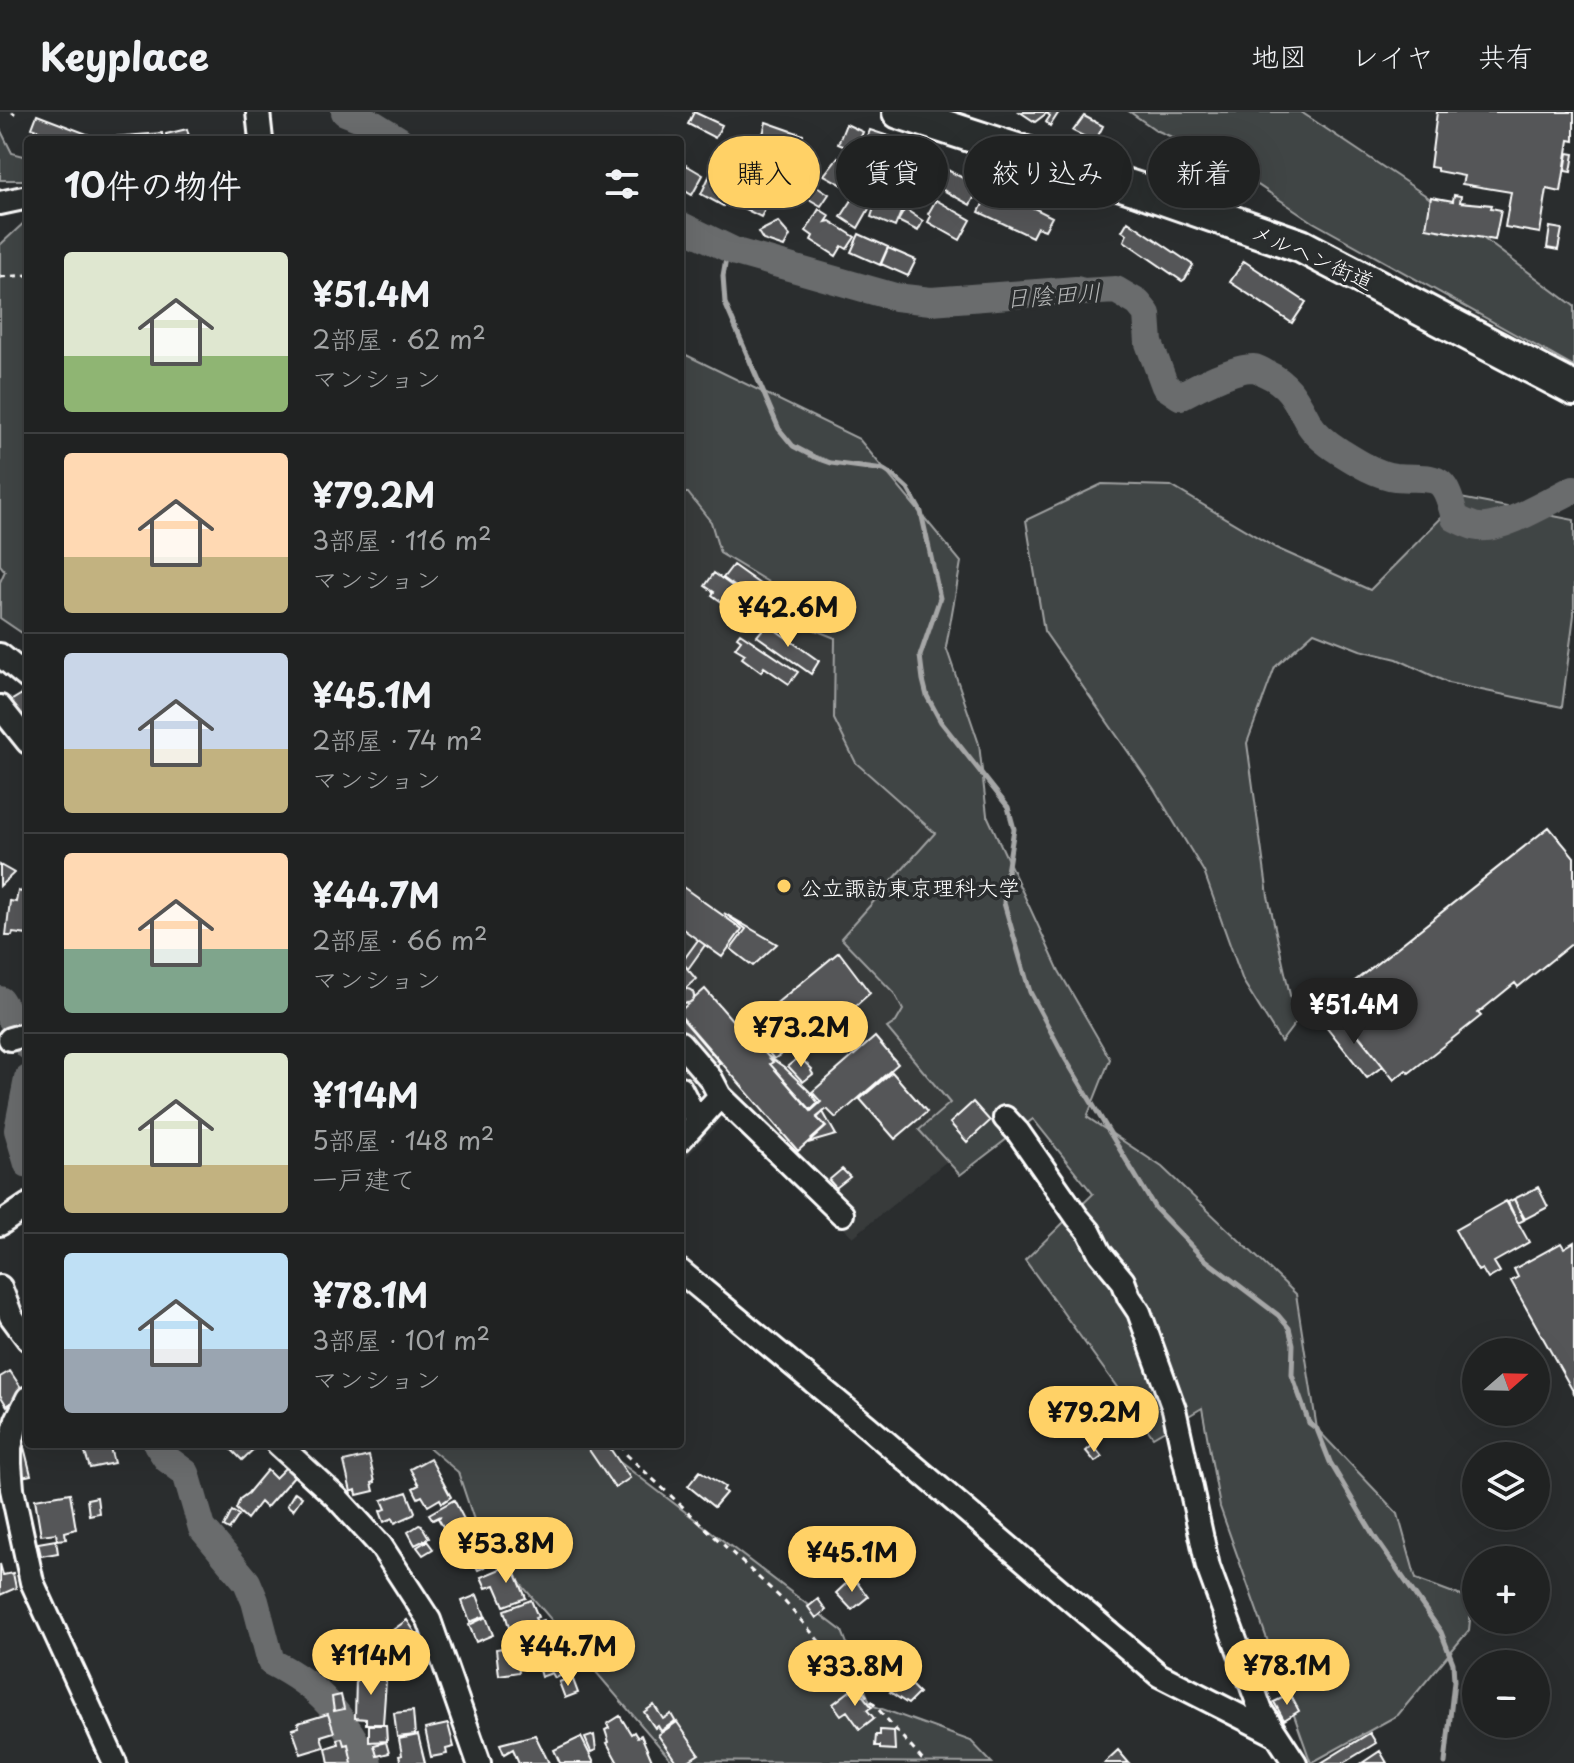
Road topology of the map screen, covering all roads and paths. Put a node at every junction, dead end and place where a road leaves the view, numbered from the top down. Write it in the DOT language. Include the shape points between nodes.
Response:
graph roads {
  1 [pos="258,112"];
  2 [pos="899,112"];
  3 [pos="261,136"];
  4 [pos="24,198"];
  5 [pos="0,203"];
  6 [pos="24,275"];
  7 [pos="0,277"];
  8 [pos="1574,389"];
  9 [pos="0,655"];
  10 [pos="24,675"];
  11 [pos="0,707"];
  12 [pos="24,737"];
  13 [pos="684,1048"];
  14 [pos="684,1096"];
  15 [pos="720,1096"];
  16 [pos="1005,1118"];
  17 [pos="697,1121"];
  18 [pos="684,1136"];
  19 [pos="24,1208"];
  20 [pos="842,1214"];
  21 [pos="0,1224"];
  22 [pos="684,1274"];
  23 [pos="0,1287"];
  24 [pos="24,1334"];
  25 [pos="24,1403"];
  26 [pos="282,1448"];
  27 [pos="623,1448"];
  28 [pos="1273,1733"];
  29 [pos="115,1763"];
  30 [pos="479,1763"];
  31 [pos="925,1763"];
  32 [pos="1295,1763"];
  1 -- 3 [label="street"];
  2 -- 8 [label="highway, メルヘン街道" via="1301,246"];
  4 -- 5 [label="street"];
  6 -- 7 [label="path"];
  9 -- 10 [label="street"];
  11 -- 12 [label="street"];
  13 -- 15 [label="street"];
  14 -- 17 [label="street"];
  15 -- 17 [label="street"];
  15 -- 20 [label="street"];
  16 -- 28 [label="street" via="1089,1231 1139,1312 1174,1409 1208,1567"];
  17 -- 18 [label="street"];
  19 -- 21 [label="street"];
  22 -- 28 [label="street" via="1159,1675"];
  23 -- 24 [label="street"];
  25 -- 29 [label="street" via="10,1464 32,1582"];
  26 -- 30 [label="street" via="381,1546 429,1620"];
  27 -- 31 [label="path" via="785,1602"];
  28 -- 32 [label="street"];
}
